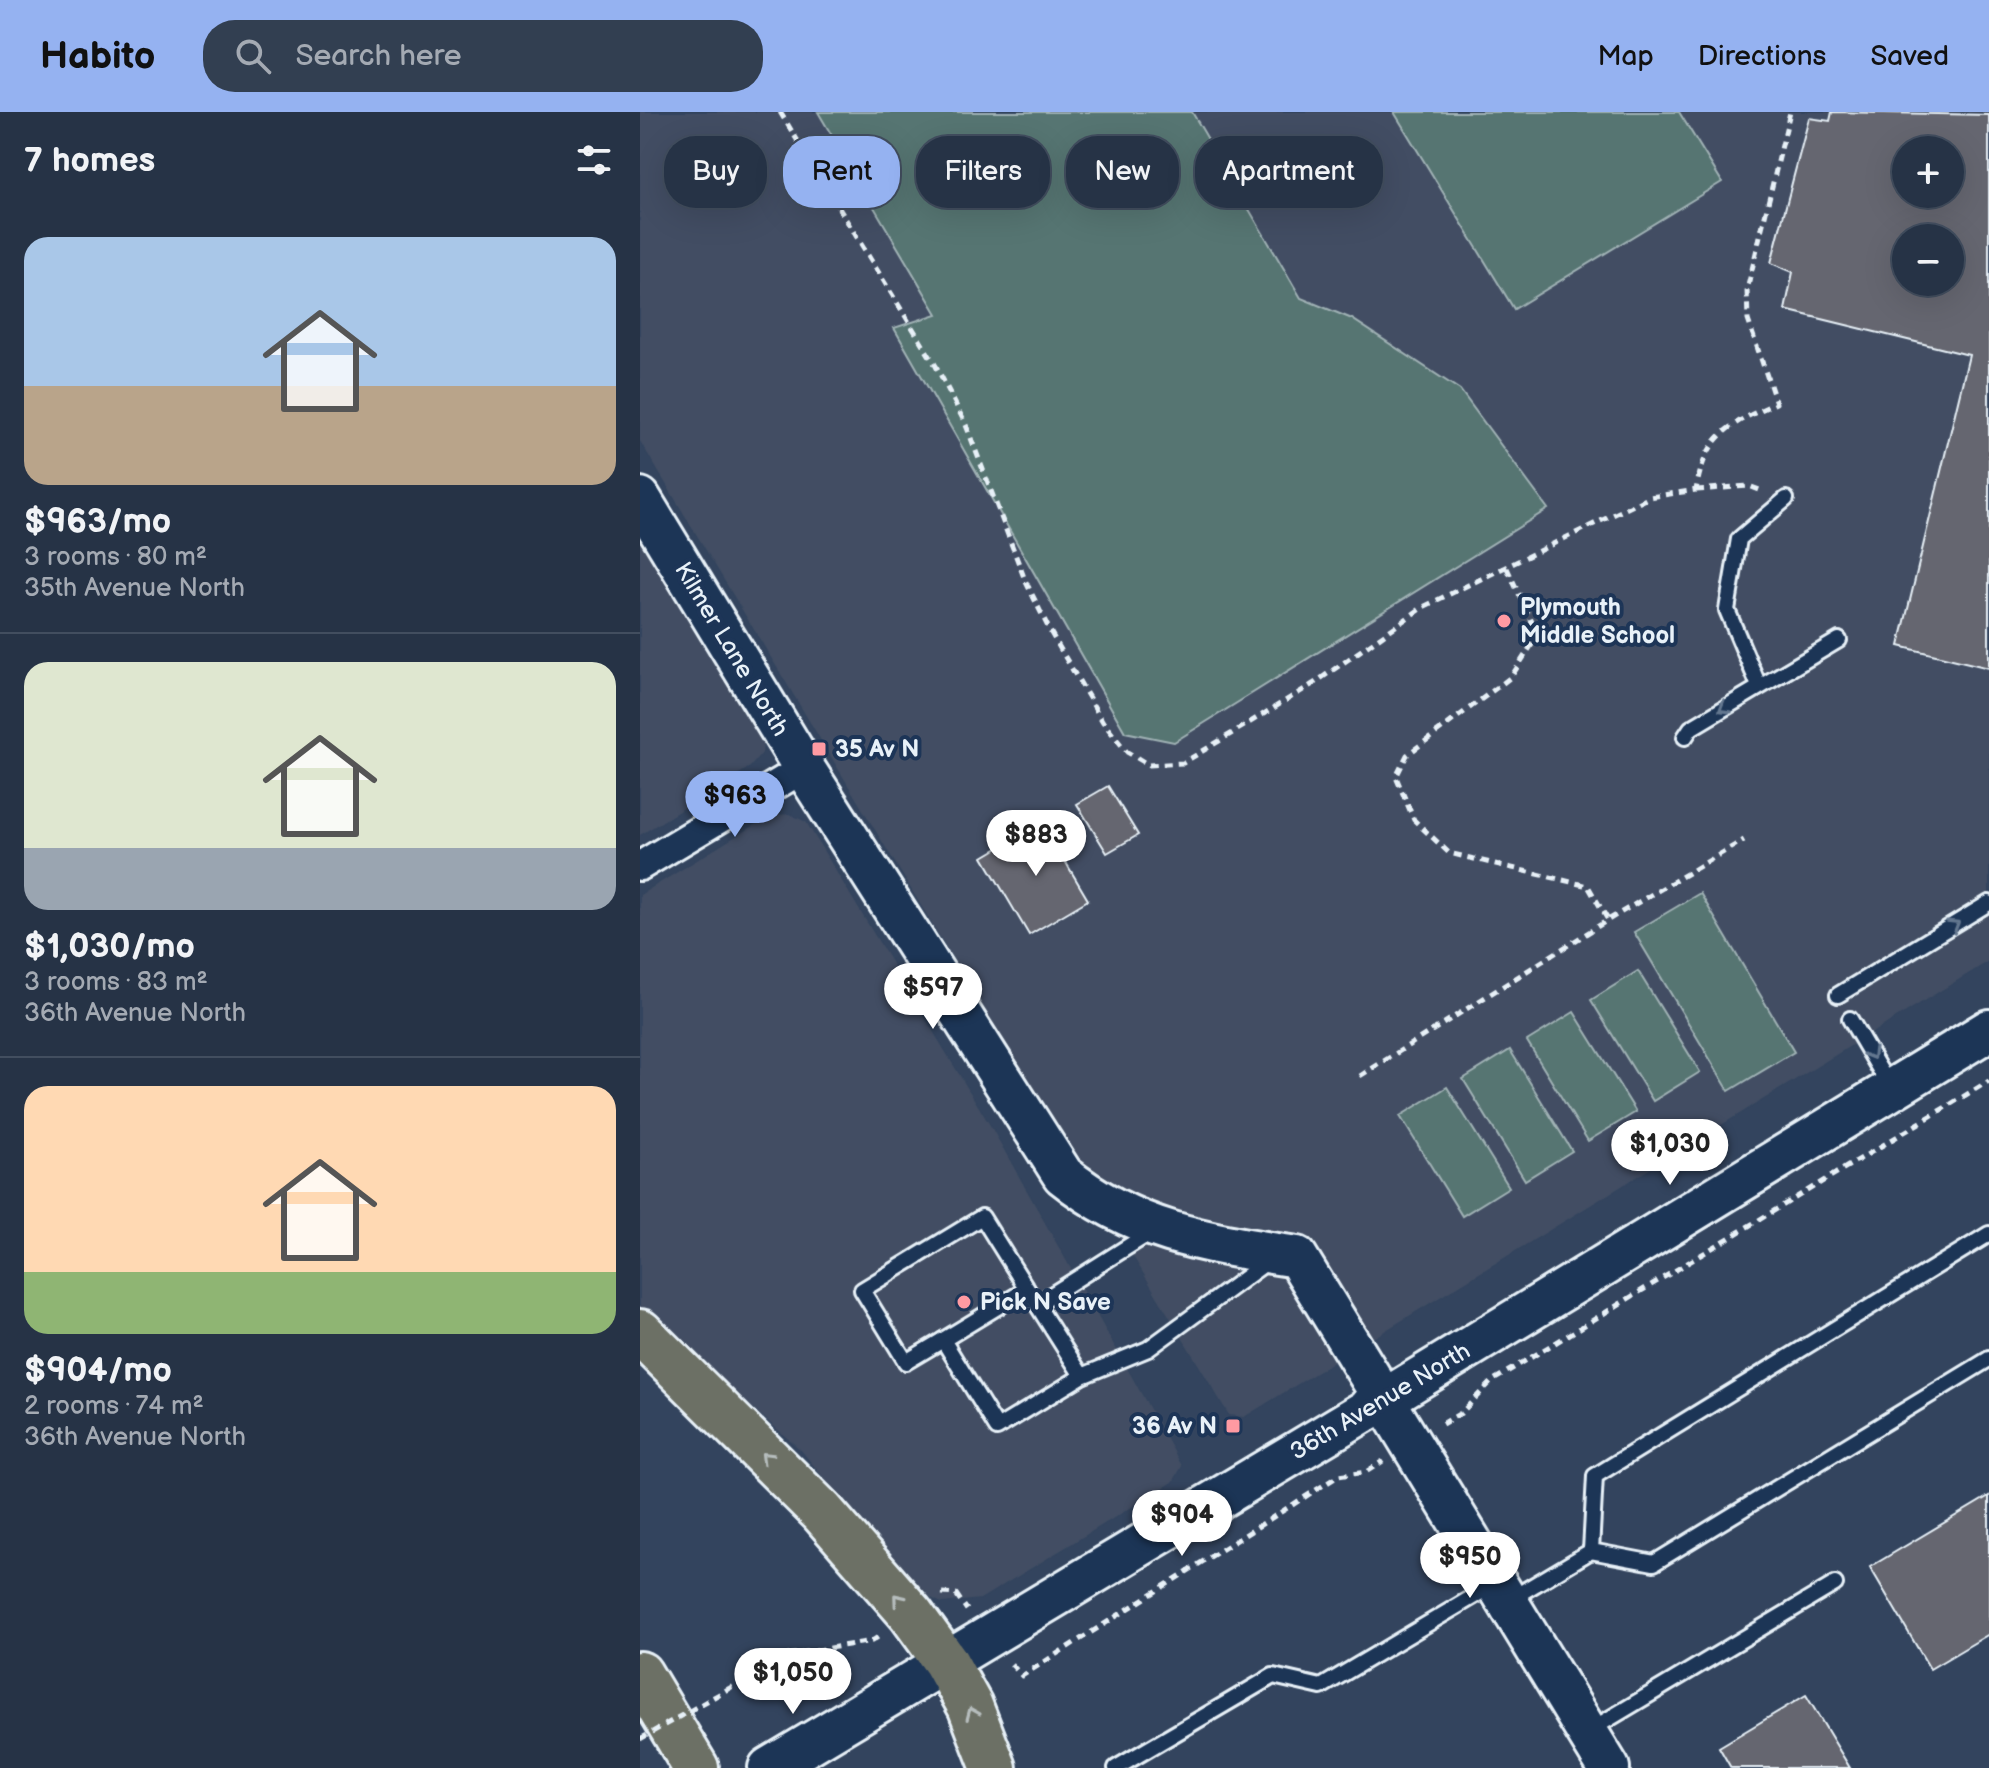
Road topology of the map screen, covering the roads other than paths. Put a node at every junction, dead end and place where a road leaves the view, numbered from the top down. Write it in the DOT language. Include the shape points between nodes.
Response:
graph roads {
  1 [pos="640,498"];
  2 [pos="1786,499"];
  3 [pos="1839,640"];
  4 [pos="1759,686"];
  5 [pos="1685,737"];
  6 [pos="804,768"];
  7 [pos="640,866"];
  8 [pos="1989,903"];
  9 [pos="1838,995"];
  10 [pos="1850,1019"];
  11 [pos="1989,1030"];
  12 [pos="1891,1090"];
  13 [pos="1155,1229"];
  14 [pos="1989,1234"];
  15 [pos="1278,1254"];
  16 [pos="1027,1289"];
  17 [pos="1037,1304"];
  18 [pos="1053,1330"];
  19 [pos="640,1332"];
  20 [pos="1039,1339"];
  21 [pos="943,1340"];
  22 [pos="1989,1359"];
  23 [pos="1082,1376"];
  24 [pos="1385,1399"];
  25 [pos="1591,1551"];
  26 [pos="1835,1584"];
  27 [pos="1502,1592"];
  28 [pos="945,1661"];
  29 [pos="640,1674"];
  30 [pos="1587,1732"];
  31 [pos="696,1768"];
  32 [pos="769,1768"];
  33 [pos="994,1768"];
  34 [pos="1116,1768"];
  35 [pos="1609,1768"];
  1 -- 6 [label="street, Kilmer Lane North"];
  2 -- 4 [label="lane" via="1739,539 1727,610"];
  3 -- 4 [label="lane"];
  4 -- 5 [label="lane, one-way" via="1691,728"];
  6 -- 7 [label="street"];
  6 -- 13 [label="street, Kilmer Lane North" via="1063,1175 1096,1202"];
  9 -- 8 [label="lane, one-way"];
  10 -- 12 [label="lane, one-way"];
  11 -- 12 [label="street, 36th Avenue North"];
  12 -- 24 [label="street, 36th Avenue North"];
  13 -- 15 [label="street, Kilmer Lane North"];
  13 -- 17 [label="lane"];
  14 -- 25 [label="lane" via="1595,1476"];
  15 -- 23 [label="lane" via="1148,1349"];
  15 -- 24 [label="street, Kilmer Lane North" via="1297,1257"];
  16 -- 17 [label="lane"];
  16 -- 21 [label="lane"];
  16 -- 21 [label="lane" via="982,1217 862,1290 906,1362"];
  17 -- 18 [label="lane"];
  18 -- 20 [label="lane"];
  18 -- 23 [label="lane"];
  28 -- 19 [label="highway, one-way" via="847,1539"];
  21 -- 23 [label="lane" via="974,1378 997,1428"];
  22 -- 25 [label="lane" via="1654,1563"];
  24 -- 27 [label="street, Kilmer Lane North"];
  24 -- 28 [label="street, 36th Avenue North"];
  25 -- 27 [label="lane"];
  26 -- 30 [label="lane"];
  27 -- 30 [label="street, Kilmer Lane North"];
  27 -- 34 [label="lane" via="1321,1687 1273,1676"];
  28 -- 32 [label="street, 36th Avenue North"];
  33 -- 28 [label="highway, one-way"];
  29 -- 31 [label="highway"];
  30 -- 35 [label="street, Kilmer Lane North"];
}
